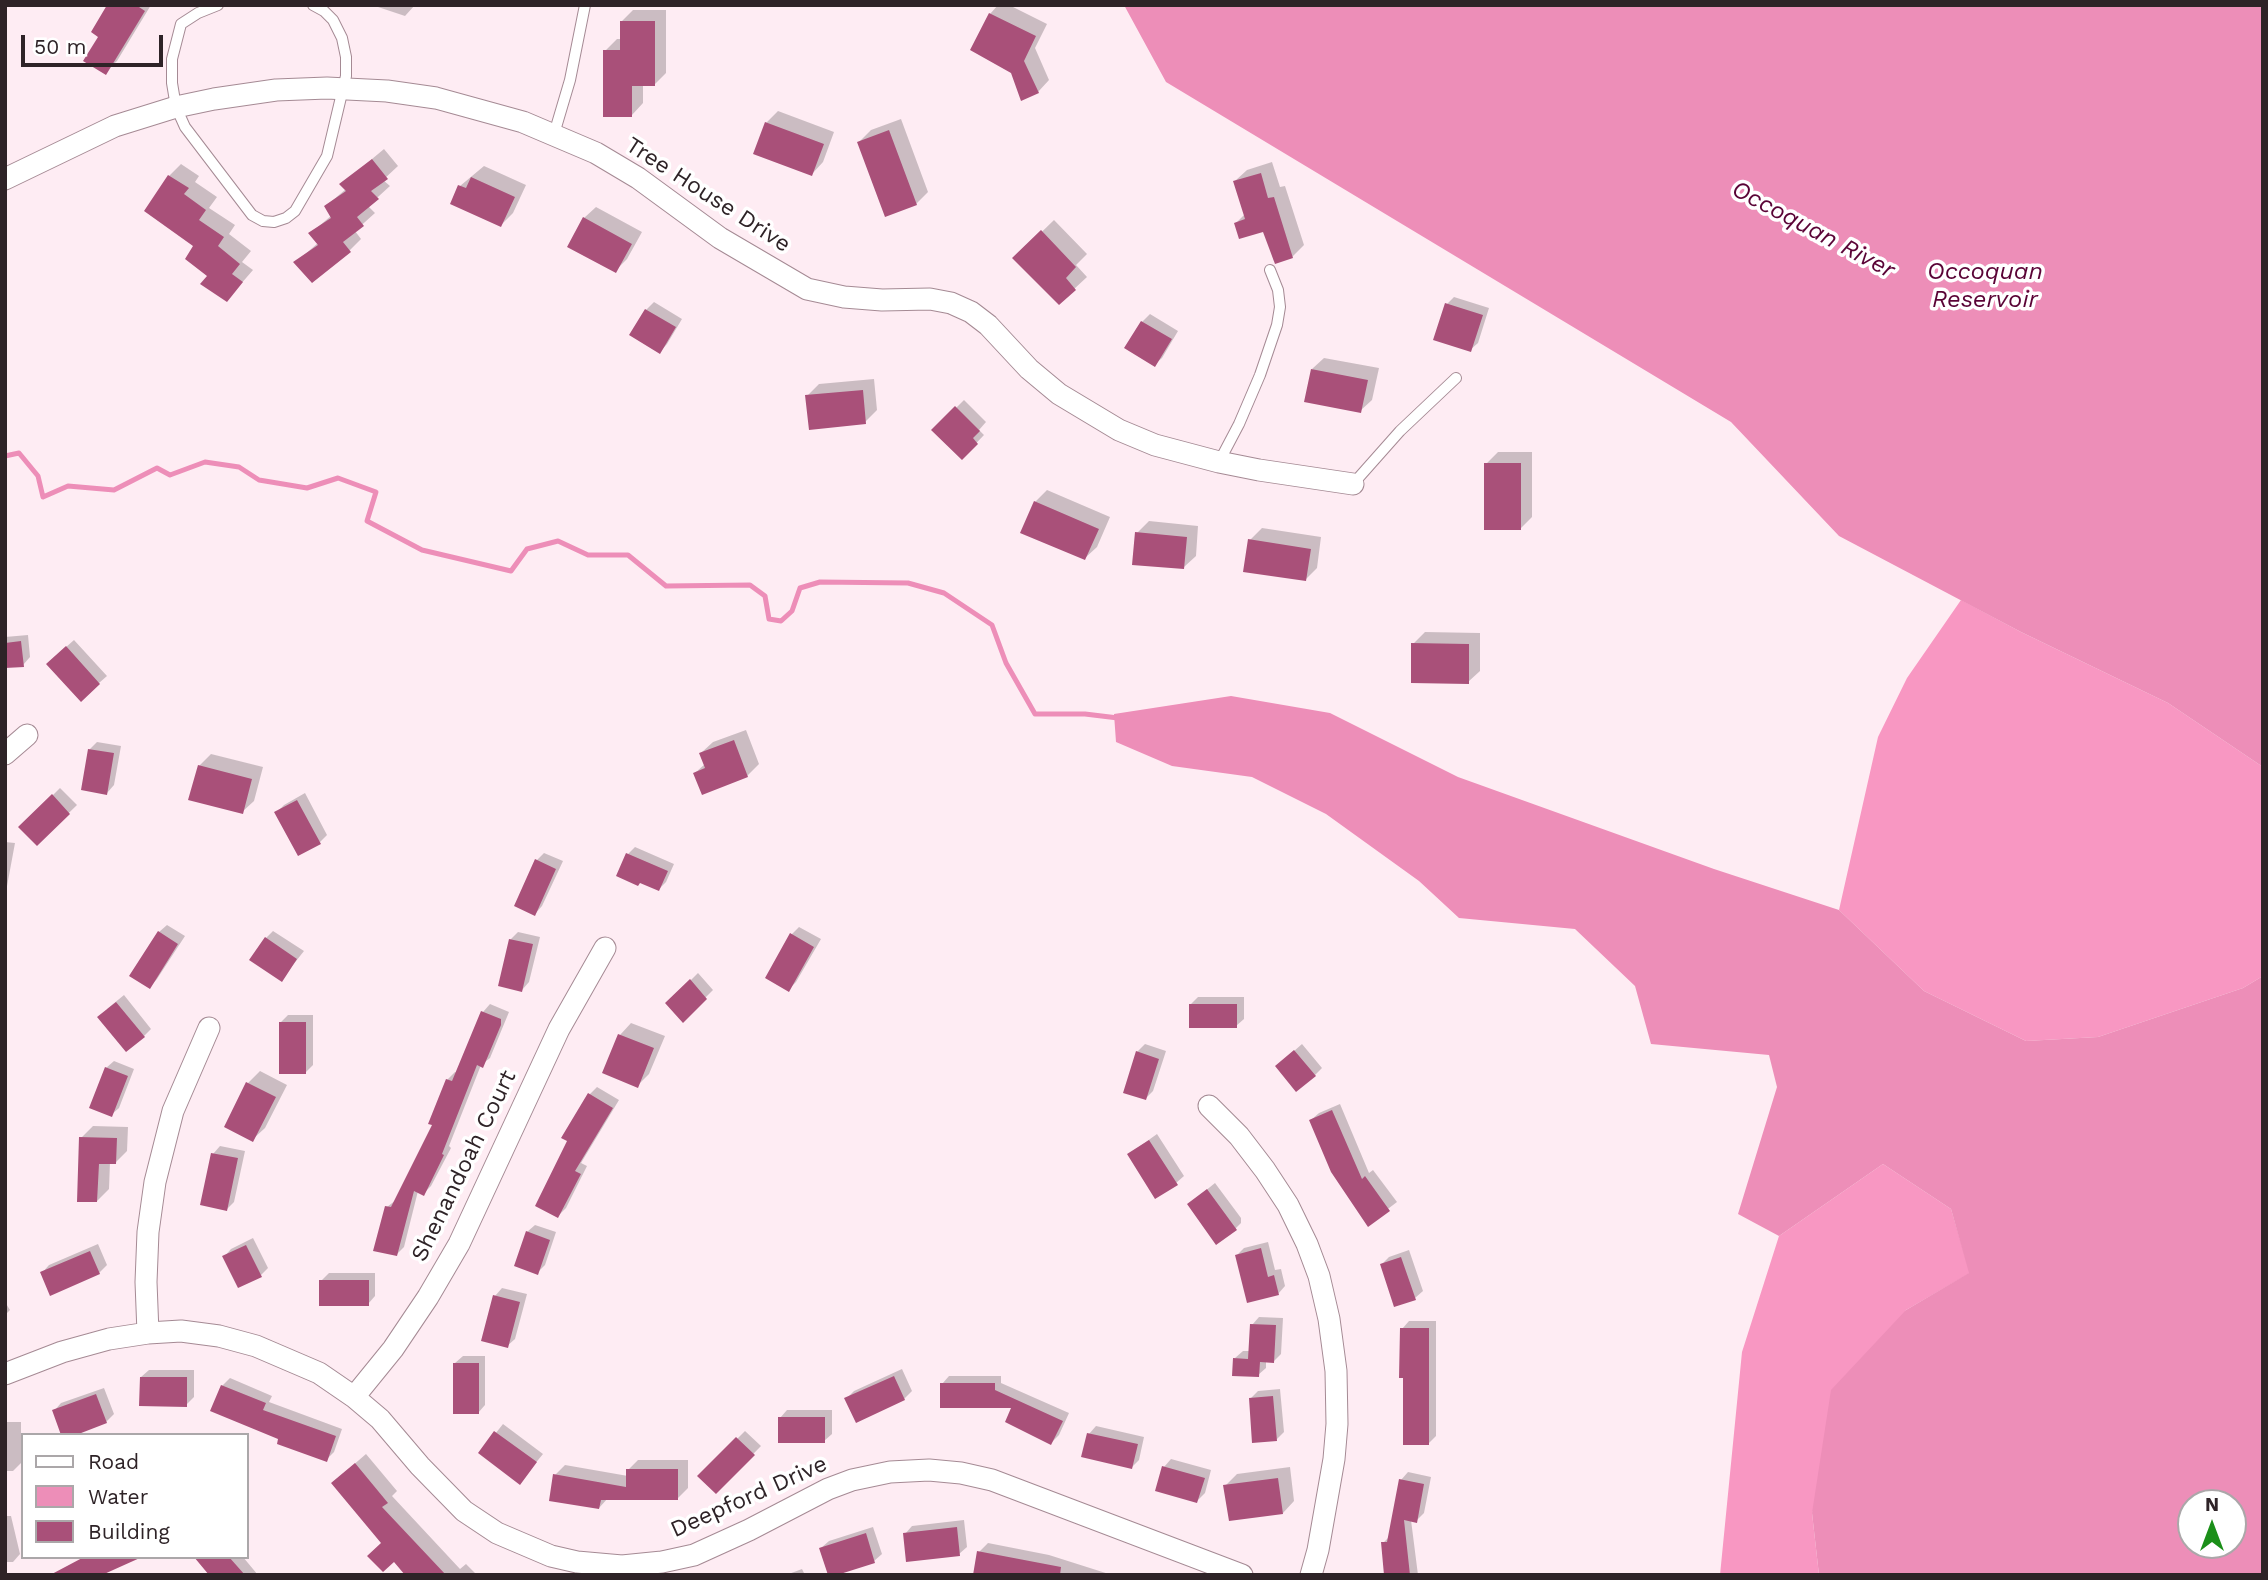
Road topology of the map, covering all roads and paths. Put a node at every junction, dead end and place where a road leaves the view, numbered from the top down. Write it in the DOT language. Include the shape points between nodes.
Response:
graph roads {
  1 [pos="218,5"];
  2 [pos="313,5"];
  3 [pos="585,5"];
  4 [pos="344,88"];
  5 [pos="176,107"];
  6 [pos="554,134"];
  7 [pos="5,179"];
  8 [pos="1270,270"];
  9 [pos="1456,378"];
  10 [pos="1219,461"];
  11 [pos="1353,484"];
  12 [pos="27,735"];
  13 [pos="5,754"];
  14 [pos="605,948"];
  15 [pos="209,1028"];
  16 [pos="1209,1106"];
  17 [pos="148,1333"];
  18 [pos="5,1374"];
  19 [pos="354,1397"];
  20 [pos="622,1570"];
  21 [pos="1242,1575"];
  22 [pos="1311,1575"];
  1 -- 5 [label="lane" via="181,24 172,60"];
  2 -- 4 [label="lane" via="333,20 342,38"];
  3 -- 6 [label="lane"];
  4 -- 5 [label="street, Tree House Drive" via="276,90"];
  4 -- 5 [label="lane" via="327,156 295,211 274,222 252,215 184,127"];
  4 -- 6 [label="street, Tree House Drive" via="436,98"];
  5 -- 7 [label="street, Tree House Drive" via="115,127"];
  6 -- 10 [label="street, Tree House Drive" via="638,178 720,238 807,289 869,299 930,299 960,307 988,325 1059,394 1091,415 1155,445"];
  8 -- 10 [label="lane" via="1278,290 1277,325 1260,375"];
  9 -- 11 [label="lane"];
  10 -- 11 [label="street, Tree House Drive"];
  12 -- 13 [label="street"];
  14 -- 19 [label="street, Shenandoah Court" via="559,1029 459,1244 407,1328"];
  15 -- 17 [label="street" via="173,1111 155,1182 148,1232"];
  16 -- 22 [label="street" via="1239,1136 1288,1205 1315,1265 1329,1319 1337,1424"];
  17 -- 18 [label="street, Deepford Drive" via="62,1352"];
  17 -- 19 [label="street, Deepford Drive" via="181,1331 256,1346 319,1373"];
  19 -- 20 [label="street, Deepford Drive" via="464,1511 497,1533 551,1556"];
  20 -- 21 [label="street, Deepford Drive" via="694,1555 852,1480 929,1470 992,1480"];
}
